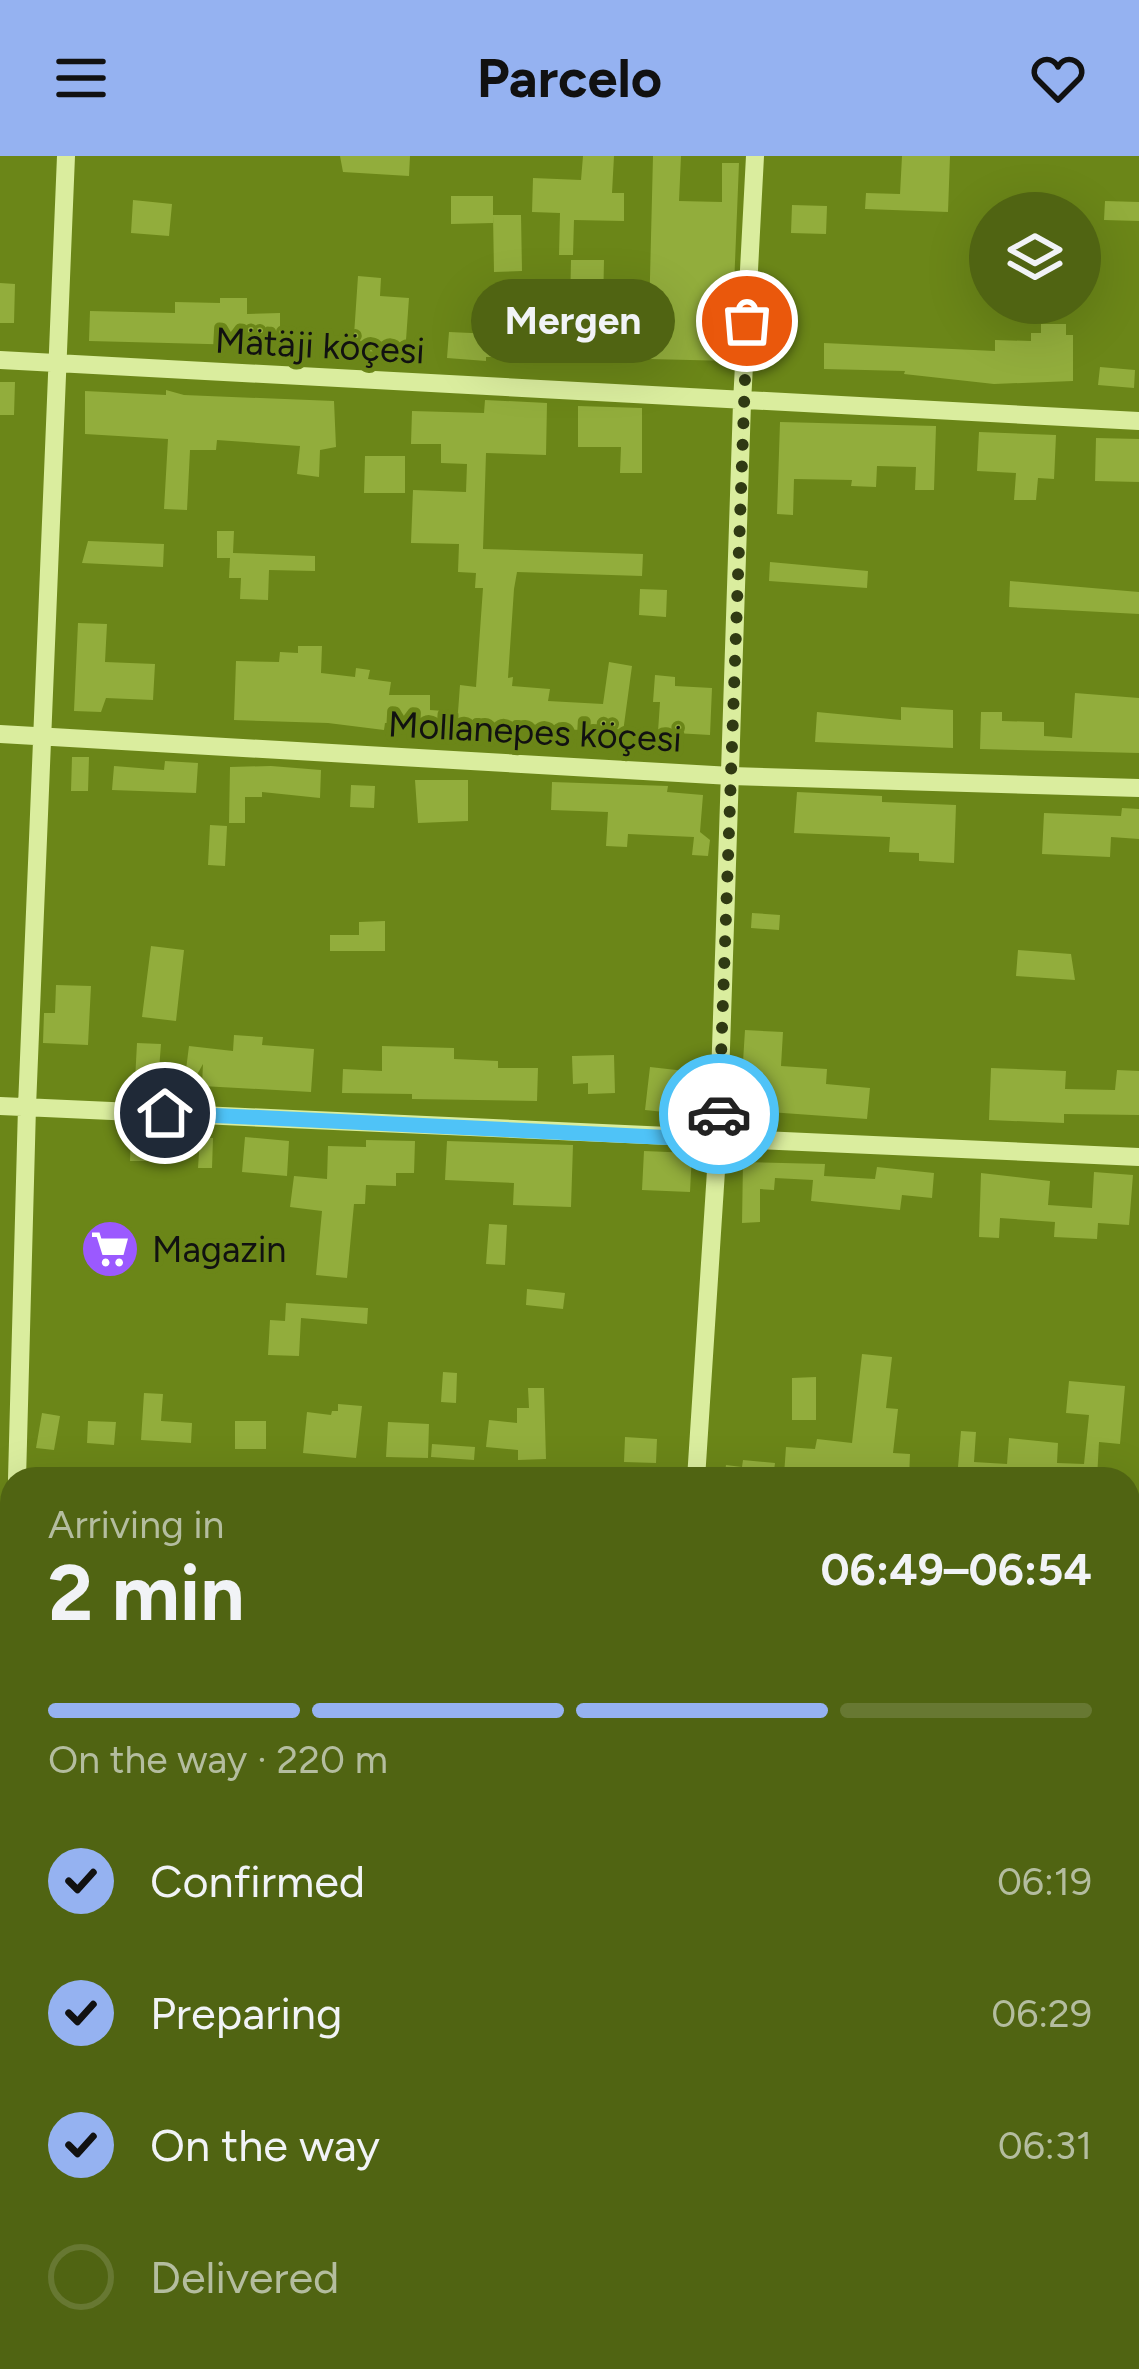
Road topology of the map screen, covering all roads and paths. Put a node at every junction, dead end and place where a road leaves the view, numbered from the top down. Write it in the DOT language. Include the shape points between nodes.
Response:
graph roads {
  1 [pos="66,156"];
  2 [pos="755,156"];
  3 [pos="0,360"];
  4 [pos="58,363"];
  5 [pos="742,403"];
  6 [pos="1139,422"];
  7 [pos="0,734"];
  8 [pos="42,736"];
  9 [pos="731,776"];
  10 [pos="1139,788"];
  11 [pos="0,1106"];
  12 [pos="27,1106"];
  13 [pos="718,1140"];
  14 [pos="1139,1157"];
  15 [pos="15,1467"];
  16 [pos="698,1467"];
  1 -- 4 [label="street"];
  2 -- 5 [label="street"];
  3 -- 4 [label="street, Mätäji köçesi"];
  4 -- 5 [label="street, Mätäji köçesi"];
  4 -- 8 [label="street"];
  5 -- 6 [label="street, Mätäji köçesi"];
  5 -- 9 [label="street"];
  7 -- 8 [label="street, Mollanepes köçesi"];
  8 -- 9 [label="street, Mollanepes köçesi"];
  8 -- 12 [label="street"];
  9 -- 10 [label="street, Mollanepes köçesi"];
  9 -- 13 [label="street"];
  11 -- 12 [label="street"];
  12 -- 13 [label="street"];
  12 -- 15 [label="street"];
  13 -- 14 [label="street"];
  13 -- 16 [label="street"];
}
